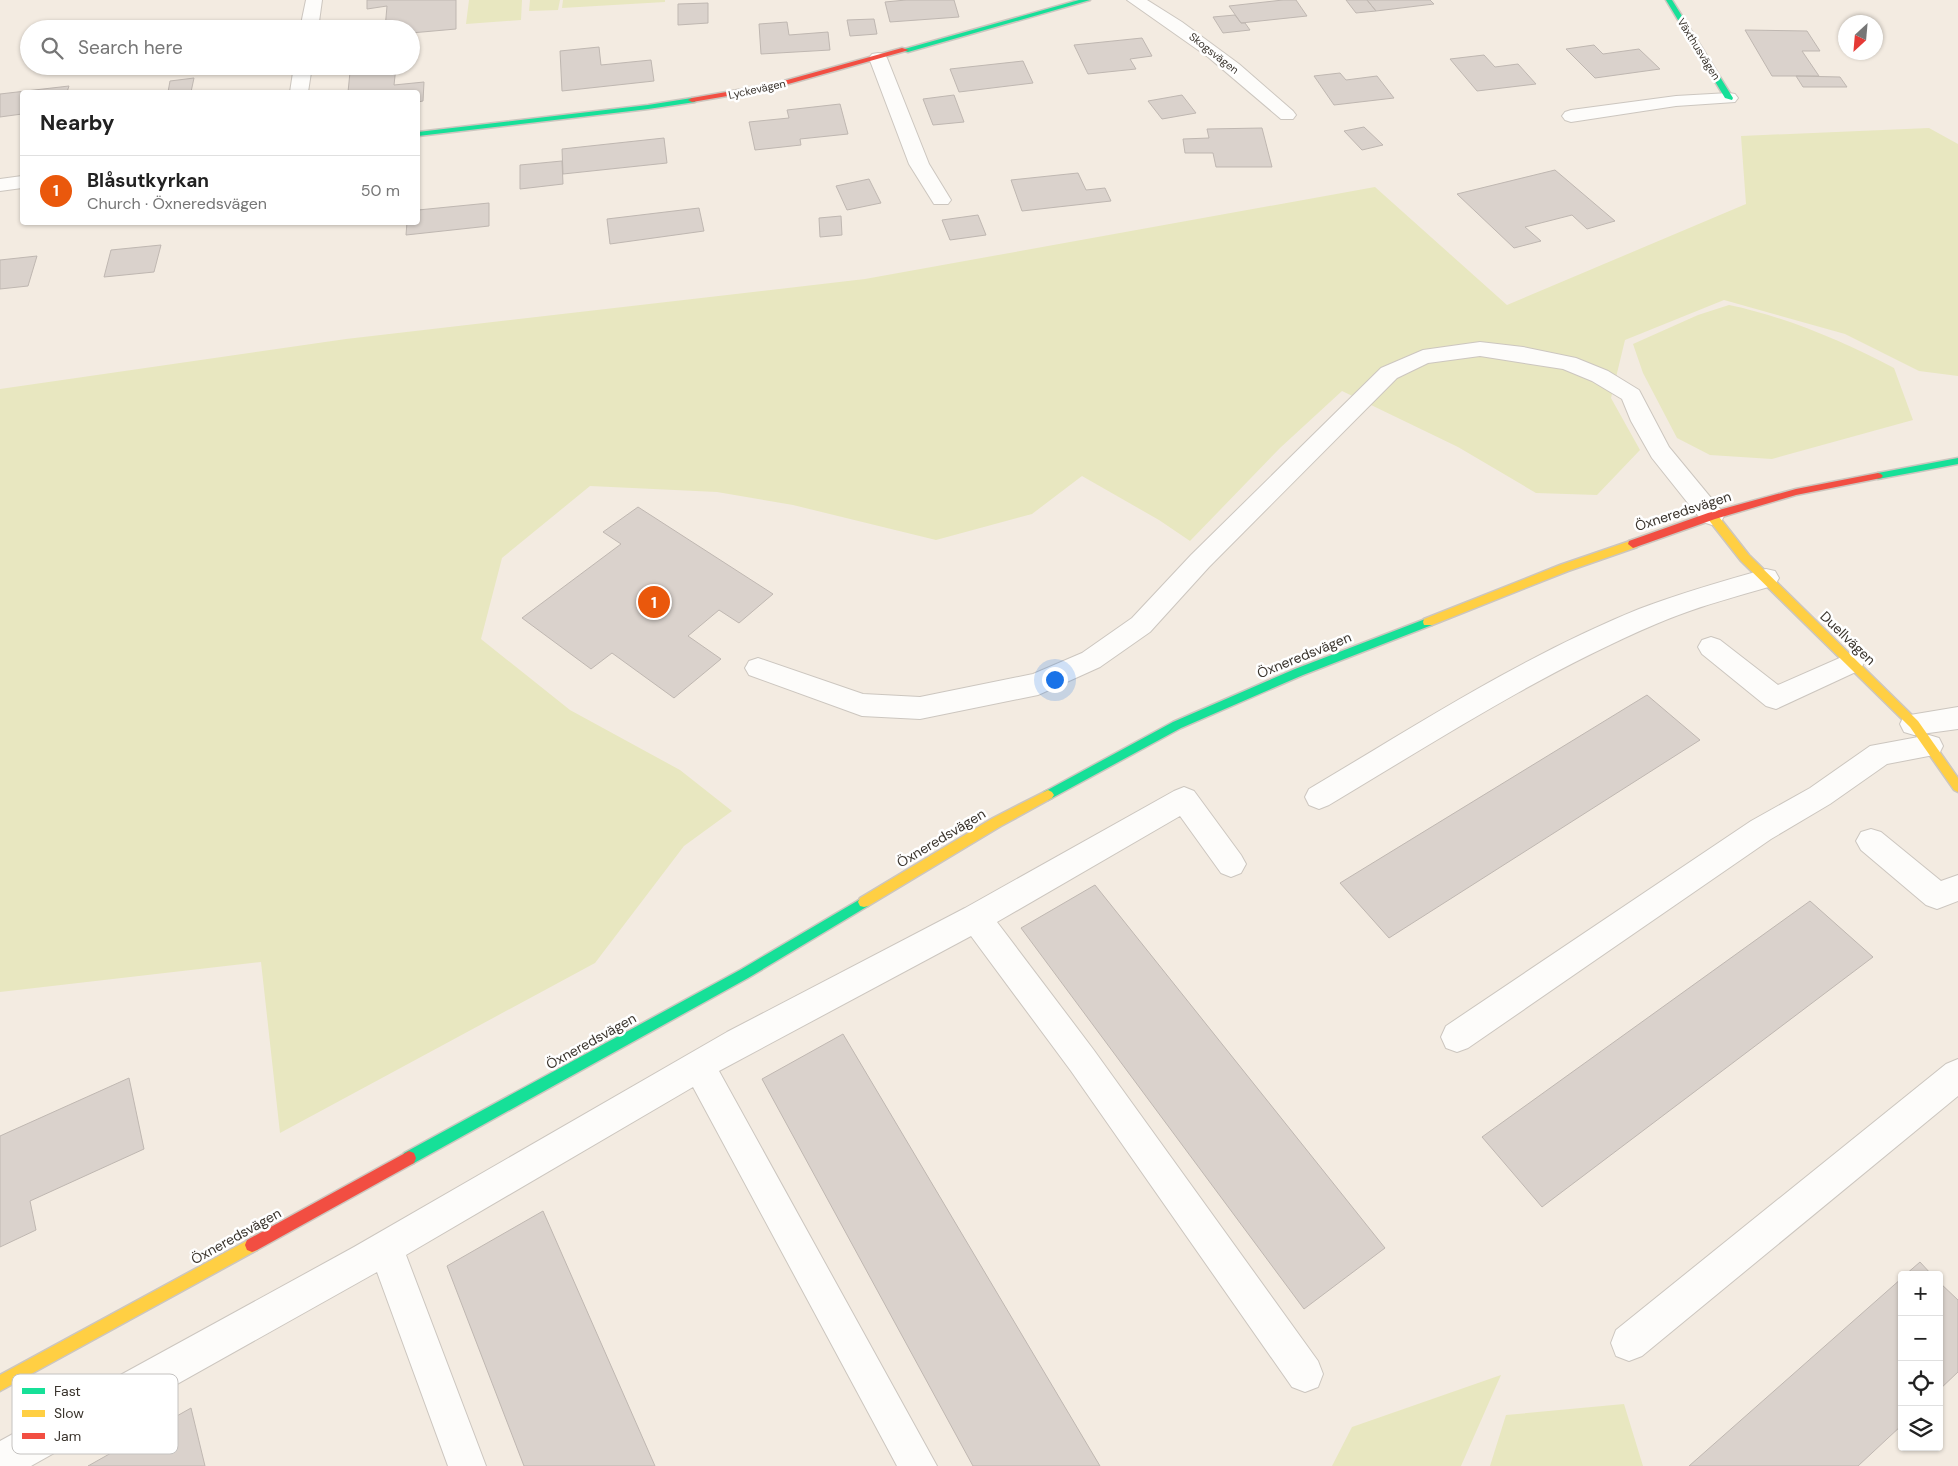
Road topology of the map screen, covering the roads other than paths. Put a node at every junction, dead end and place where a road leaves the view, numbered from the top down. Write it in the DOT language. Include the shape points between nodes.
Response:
graph roads {
  1 [pos="314,0"];
  2 [pos="1087,0"];
  3 [pos="1135,0"];
  4 [pos="1670,0"];
  5 [pos="311,20"];
  6 [pos="878,58"];
  7 [pos="302,75"];
  8 [pos="299,90"];
  9 [pos="1730,98"];
  10 [pos="1287,115"];
  11 [pos="1571,116"];
  12 [pos="420,134"];
  13 [pos="20,182"];
  14 [pos="0,185"];
  15 [pos="941,200"];
  16 [pos="1958,461"];
  17 [pos="1712,516"];
  18 [pos="1766,578"];
  19 [pos="1711,647"];
  20 [pos="1851,663"];
  21 [pos="758,668"];
  22 [pos="1958,718"];
  23 [pos="1922,735"];
  24 [pos="1958,787"];
  25 [pos="1319,797"];
  26 [pos="1871,841"];
  27 [pos="1231,864"];
  28 [pos="1958,888"];
  29 [pos="976,918"];
  30 [pos="1456,1037"];
  31 [pos="699,1066"];
  32 [pos="1958,1075"];
  33 [pos="386,1248"];
  34 [pos="1628,1344"];
  35 [pos="16,1374"];
  36 [pos="159,1374"];
  37 [pos="1305,1374"];
  38 [pos="12,1376"];
  39 [pos="0,1383"];
  40 [pos="14,1454"];
  41 [pos="0,1462"];
  42 [pos="467,1466"];
  43 [pos="918,1466"];
  1 -- 5 [label="street"];
  2 -- 6 [label="street, Lyckevägen"];
  3 -- 10 [label="street, Skogsvägen" via="1186,31"];
  4 -- 9 [label="street, Växthusvägen"];
  6 -- 12 [label="street, Lyckevägen" via="719,97"];
  6 -- 15 [label="street" via="919,164"];
  7 -- 8 [label="street"];
  9 -- 11 [label="street" via="1676,101"];
  13 -- 14 [label="street"];
  16 -- 17 [label="street, Öxneredsvägen" via="1796,492"];
  17 -- 18 [label="street, Duellvägen" via="1745,558"];
  17 -- 21 [label="street" via="1660,452 1631,395 1600,376 1568,363 1480,349 1423,357 1389,373 1200,561 1141,625 1091,660 1038,684 920,708 862,705"];
  17 -- 35 [label="street, Öxneredsvägen" via="1564,568 1299,672 1176,725 997,822 744,974"];
  18 -- 20 [label="street, Duellvägen"];
  18 -- 25 [label="street" via="1732,586 1631,622 1527,676"];
  19 -- 20 [label="street" via="1776,698"];
  20 -- 23 [label="street, Duellvägen"];
  22 -- 23 [label="street"];
  23 -- 24 [label="street, Duellvägen"];
  23 -- 30 [label="street" via="1880,754 1820,796 1761,830"];
  26 -- 28 [label="street" via="1937,896"];
  27 -- 29 [label="street" via="1184,799"];
  29 -- 31 [label="street"];
  29 -- 37 [label="street" via="1082,1060"];
  31 -- 33 [label="street"];
  31 -- 43 [label="street"];
  32 -- 34 [label="street"];
  33 -- 36 [label="street"];
  33 -- 42 [label="street"];
  38 -- 39 [label="street, Öxneredsvägen"];
  40 -- 41 [label="street"];
}
